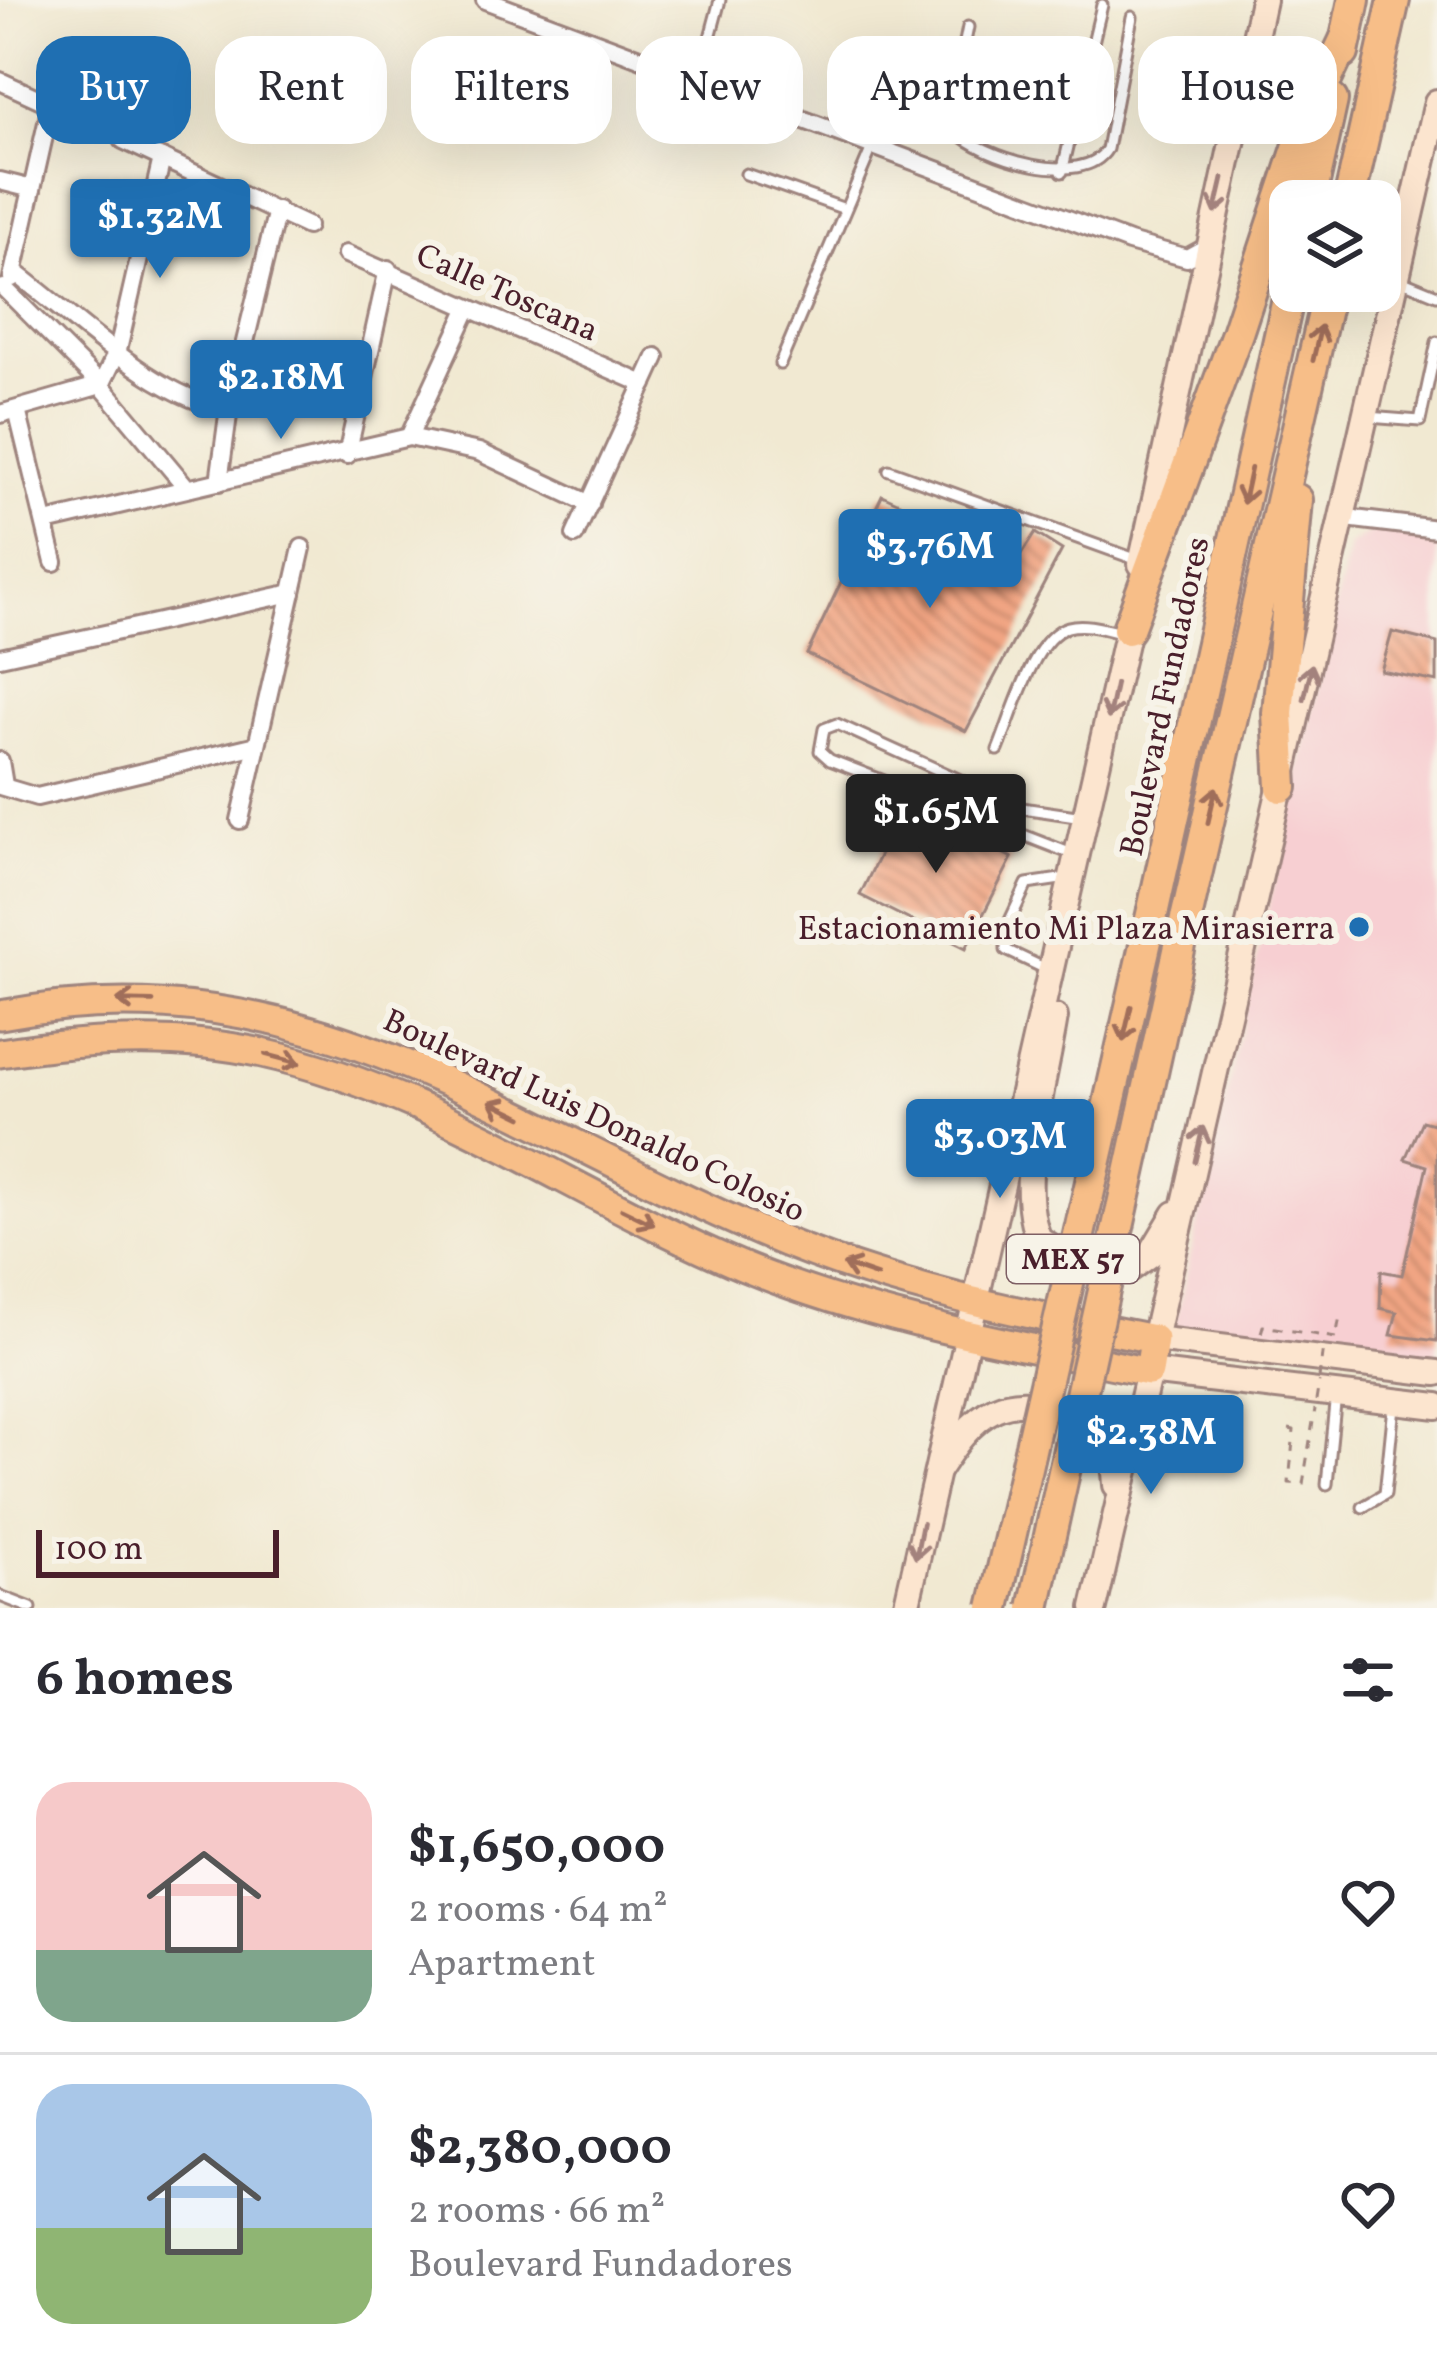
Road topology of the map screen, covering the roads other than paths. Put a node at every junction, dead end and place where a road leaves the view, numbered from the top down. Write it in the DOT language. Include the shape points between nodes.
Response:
graph roads {
  1 [pos="485,0"];
  2 [pos="720,0"];
  3 [pos="1263,0"];
  4 [pos="1354,0"];
  5 [pos="1394,0"];
  6 [pos="1102,5"];
  7 [pos="1132,17"];
  8 [pos="968,27"];
  9 [pos="710,36"];
  10 [pos="1346,38"];
  11 [pos="636,56"];
  12 [pos="0,81"];
  13 [pos="36,98"];
  14 [pos="1437,102"];
  15 [pos="803,118"];
  16 [pos="42,144"];
  17 [pos="132,144"];
  18 [pos="874,145"];
  19 [pos="162,158"];
  20 [pos="1062,172"];
  21 [pos="746,174"];
  22 [pos="1315,180"];
  23 [pos="1354,180"];
  24 [pos="0,181"];
  25 [pos="32,189"];
  26 [pos="845,209"];
  27 [pos="277,210"];
  28 [pos="308,226"];
  29 [pos="1207,247"];
  30 [pos="346,254"];
  31 [pos="1401,265"];
  32 [pos="388,269"];
  33 [pos="16,273"];
  34 [pos="1401,280"];
  35 [pos="2,288"];
  36 [pos="1437,295"];
  37 [pos="468,309"];
  38 [pos="1285,312"];
  39 [pos="1323,312"];
  40 [pos="1391,312"];
  41 [pos="1437,342"];
  42 [pos="118,350"];
  43 [pos="656,357"];
  44 [pos="780,364"];
  45 [pos="644,384"];
  46 [pos="101,385"];
  47 [pos="1305,396"];
  48 [pos="230,408"];
  49 [pos="8,412"];
  50 [pos="1368,417"];
  51 [pos="409,437"];
  52 [pos="347,455"];
  53 [pos="890,470"];
  54 [pos="219,482"];
  55 [pos="187,488"];
  56 [pos="590,505"];
  57 [pos="1346,518"];
  58 [pos="46,522"];
  59 [pos="1437,529"];
  60 [pos="575,535"];
  61 [pos="302,548"];
  62 [pos="54,562"];
  63 [pos="1142,562"];
  64 [pos="292,593"];
  65 [pos="1127,631"];
  66 [pos="0,657"];
  67 [pos="257,745"];
  68 [pos="998,750"];
  69 [pos="0,761"];
  70 [pos="2,786"];
  71 [pos="1282,787"];
  72 [pos="1086,818"];
  73 [pos="239,820"];
  74 [pos="1073,875"];
  75 [pos="1051,971"];
  76 [pos="0,1015"];
  77 [pos="0,1053"];
  78 [pos="1188,1191"];
  79 [pos="972,1304"];
  80 [pos="966,1334"];
  81 [pos="1154,1340"];
  82 [pos="1149,1372"];
  83 [pos="1437,1373"];
  84 [pos="1322,1389"];
  85 [pos="1394,1401"];
  86 [pos="1437,1406"];
  87 [pos="931,1481"];
  88 [pos="1327,1484"];
  89 [pos="1363,1507"];
  90 [pos="1117,1511"];
  91 [pos="0,1596"];
  92 [pos="31,1608"];
  93 [pos="906,1608"];
  94 [pos="994,1608"];
  95 [pos="1034,1608"];
  96 [pos="1094,1608"];
  1 -- 11 [label="street"];
  2 -- 9 [label="lane"];
  3 -- 29 [label="main road, one-way"];
  4 -- 10 [label="highway"];
  5 -- 23 [label="highway"];
  6 -- 20 [label="lane"];
  7 -- 20 [label="lane" via="1107,149 1093,165"];
  8 -- 20 [label="lane" via="951,111 955,130"];
  10 -- 22 [label="highway"];
  10 -- 65 [label="highway" via="1308,118"];
  12 -- 13 [label="street"];
  14 -- 31 [label="main road"];
  15 -- 18 [label="street"];
  16 -- 25 [label="street"];
  17 -- 19 [label="street"];
  18 -- 26 [label="lane"];
  18 -- 29 [label="street" via="1173,256"];
  19 -- 27 [label="street"];
  19 -- 42 [label="street"];
  21 -- 26 [label="lane"];
  24 -- 25 [label="street"];
  25 -- 33 [label="street"];
  26 -- 44 [label="lane"];
  27 -- 28 [label="street"];
  27 -- 48 [label="street"];
  29 -- 63 [label="main road"];
  30 -- 32 [label="street, Calle Toscana"];
  32 -- 37 [label="street, Calle Toscana"];
  32 -- 52 [label="street"];
  33 -- 35 [label="street"];
  33 -- 42 [label="street"];
  34 -- 36 [label="lane"];
  35 -- 46 [label="street"];
  37 -- 45 [label="street, Calle Toscana"];
  37 -- 51 [label="street"];
  38 -- 94 [label="highway, Boulevard Fundadores / MEX 57, one-way, bridge"];
  47 -- 39 [label="highway, MEX 57, one-way"];
  40 -- 50 [label="main road"];
  41 -- 50 [label="lane" via="1420,421"];
  42 -- 46 [label="street"];
  42 -- 48 [label="street" via="175,392"];
  43 -- 45 [label="street"];
  45 -- 56 [label="street"];
  46 -- 49 [label="street"];
  46 -- 55 [label="street"];
  47 -- 71 [label="highway" via="1281,665"];
  95 -- 47 [label="highway, MEX 57, one-way, bridge"];
  48 -- 54 [label="street"];
  49 -- 58 [label="street"];
  50 -- 57 [label="main road"];
  51 -- 52 [label="street"];
  51 -- 56 [label="street" via="479,452"];
  52 -- 54 [label="street"];
  53 -- 63 [label="lane"];
  54 -- 55 [label="street"];
  55 -- 58 [label="street"];
  56 -- 60 [label="street"];
  57 -- 59 [label="street"];
  71 -- 57 [label="main road, one-way"];
  58 -- 62 [label="street"];
  61 -- 64 [label="street"];
  63 -- 65 [label="main road"];
  64 -- 66 [label="street"];
  64 -- 67 [label="street"];
  65 -- 68 [label="lane" via="1082,625 1051,635"];
  65 -- 72 [label="main road, one-way"];
  67 -- 70 [label="street" via="37,797"];
  67 -- 73 [label="street"];
  69 -- 70 [label="street"];
  78 -- 71 [label="main road, one-way"];
  72 -- 74 [label="main road"];
  72 -- 74 [label="lane" via="1022,808 837,724 824,729 820,751 830,760"];
  74 -- 75 [label="main road"];
  74 -- 75 [label="lane" via="1027,884 1006,929 1006,950"];
  74 -- 78 [label="main road" via="1033,1160 1033,1224 1058,1255 1130,1269 1150,1254"];
  75 -- 79 [label="main road"];
  79 -- 76 [label="main road, Boulevard Luis Donaldo Colosio, one-way" via="757,1231 458,1085 320,1030 128,1000"];
  77 -- 80 [label="main road, Boulevard Luis Donaldo Colosio, one-way" via="64,1042 190,1043 324,1070 747,1268"];
  78 -- 81 [label="main road"];
  79 -- 80 [label="main road"];
  79 -- 81 [label="main road, Boulevard Luis Donaldo Colosio"];
  80 -- 82 [label="main road, Boulevard Luis Donaldo Colosio"];
  80 -- 87 [label="main road"];
  81 -- 82 [label="main road"];
  81 -- 83 [label="main road"];
  82 -- 84 [label="main road"];
  82 -- 90 [label="main road"];
  84 -- 85 [label="main road"];
  84 -- 88 [label="lane"];
  85 -- 86 [label="main road"];
  85 -- 89 [label="lane" via="1385,1494"];
  87 -- 90 [label="main road" via="989,1412 1060,1408 1106,1440"];
  87 -- 93 [label="main road, one-way"];
  90 -- 96 [label="main road"];
  91 -- 92 [label="lane"];
}
